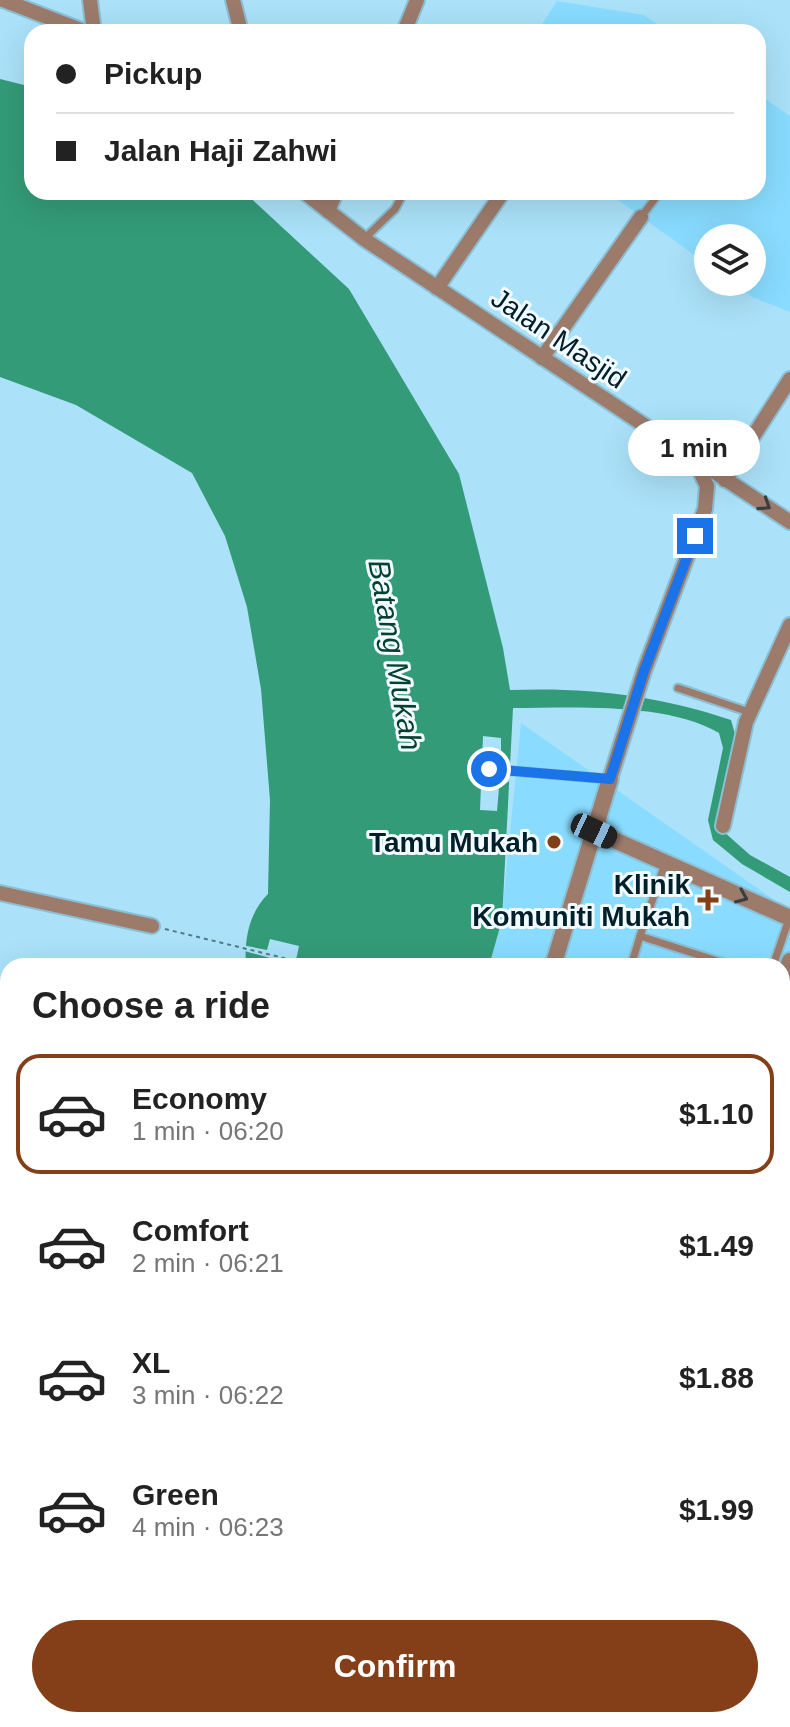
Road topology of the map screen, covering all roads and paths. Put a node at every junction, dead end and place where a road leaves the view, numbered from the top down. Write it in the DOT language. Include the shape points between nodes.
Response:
graph roads {
  1 [pos="3,0"];
  2 [pos="90,0"];
  3 [pos="233,0"];
  4 [pos="417,0"];
  5 [pos="65,24"];
  6 [pos="93,24"];
  7 [pos="239,24"];
  8 [pos="407,24"];
  9 [pos="314,200"];
  10 [pos="333,200"];
  11 [pos="400,200"];
  12 [pos="498,200"];
  13 [pos="654,200"];
  14 [pos="328,211"];
  15 [pos="641,217"];
  16 [pos="364,239"];
  17 [pos="437,288"];
  18 [pos="542,358"];
  19 [pos="790,379"];
  20 [pos="689,456"];
  21 [pos="725,480"];
  22 [pos="739,489"];
  23 [pos="705,509"];
  24 [pos="790,522"];
  25 [pos="790,625"];
  26 [pos="678,688"];
  27 [pos="749,712"];
  28 [pos="489,769"];
  29 [pos="610,779"];
  30 [pos="723,826"];
  31 [pos="594,831"];
  32 [pos="665,864"];
  33 [pos="0,893"];
  34 [pos="790,917"];
  35 [pos="152,926"];
  36 [pos="640,936"];
  37 [pos="283,958"];
  38 [pos="555,958"];
  39 [pos="633,958"];
  40 [pos="708,958"];
  41 [pos="776,958"];
  1 -- 5 [label="street"];
  2 -- 6 [label="street"];
  3 -- 7 [label="street"];
  4 -- 8 [label="street"];
  9 -- 14 [label="street, Jalan Masjid"];
  10 -- 14 [label="street"];
  11 -- 16 [label="lane"];
  12 -- 17 [label="street"];
  13 -- 15 [label="lane"];
  14 -- 16 [label="street, Jalan Masjid"];
  15 -- 18 [label="street"];
  16 -- 17 [label="street, Jalan Masjid"];
  17 -- 18 [label="street, Jalan Masjid"];
  18 -- 20 [label="street, Jalan Masjid"];
  19 -- 21 [label="street"];
  20 -- 21 [label="street, Jalan Masjid"];
  20 -- 23 [label="street" via="705,476"];
  21 -- 22 [label="street, Jalan Masjid"];
  22 -- 23 [label="street" via="718,493"];
  22 -- 24 [label="street, Jalan Masjid, one-way"];
  23 -- 29 [label="street"];
  25 -- 27 [label="street"];
  26 -- 27 [label="lane"];
  27 -- 30 [label="street"];
  28 -- 29 [label="lane"];
  29 -- 31 [label="street"];
  31 -- 32 [label="street"];
  31 -- 38 [label="street"];
  32 -- 34 [label="street, one-way"];
  32 -- 36 [label="lane"];
  33 -- 35 [label="street"];
  34 -- 41 [label="lane"];
  35 -- 37 [label="path"];
  36 -- 39 [label="lane"];
  36 -- 40 [label="lane"];
}
